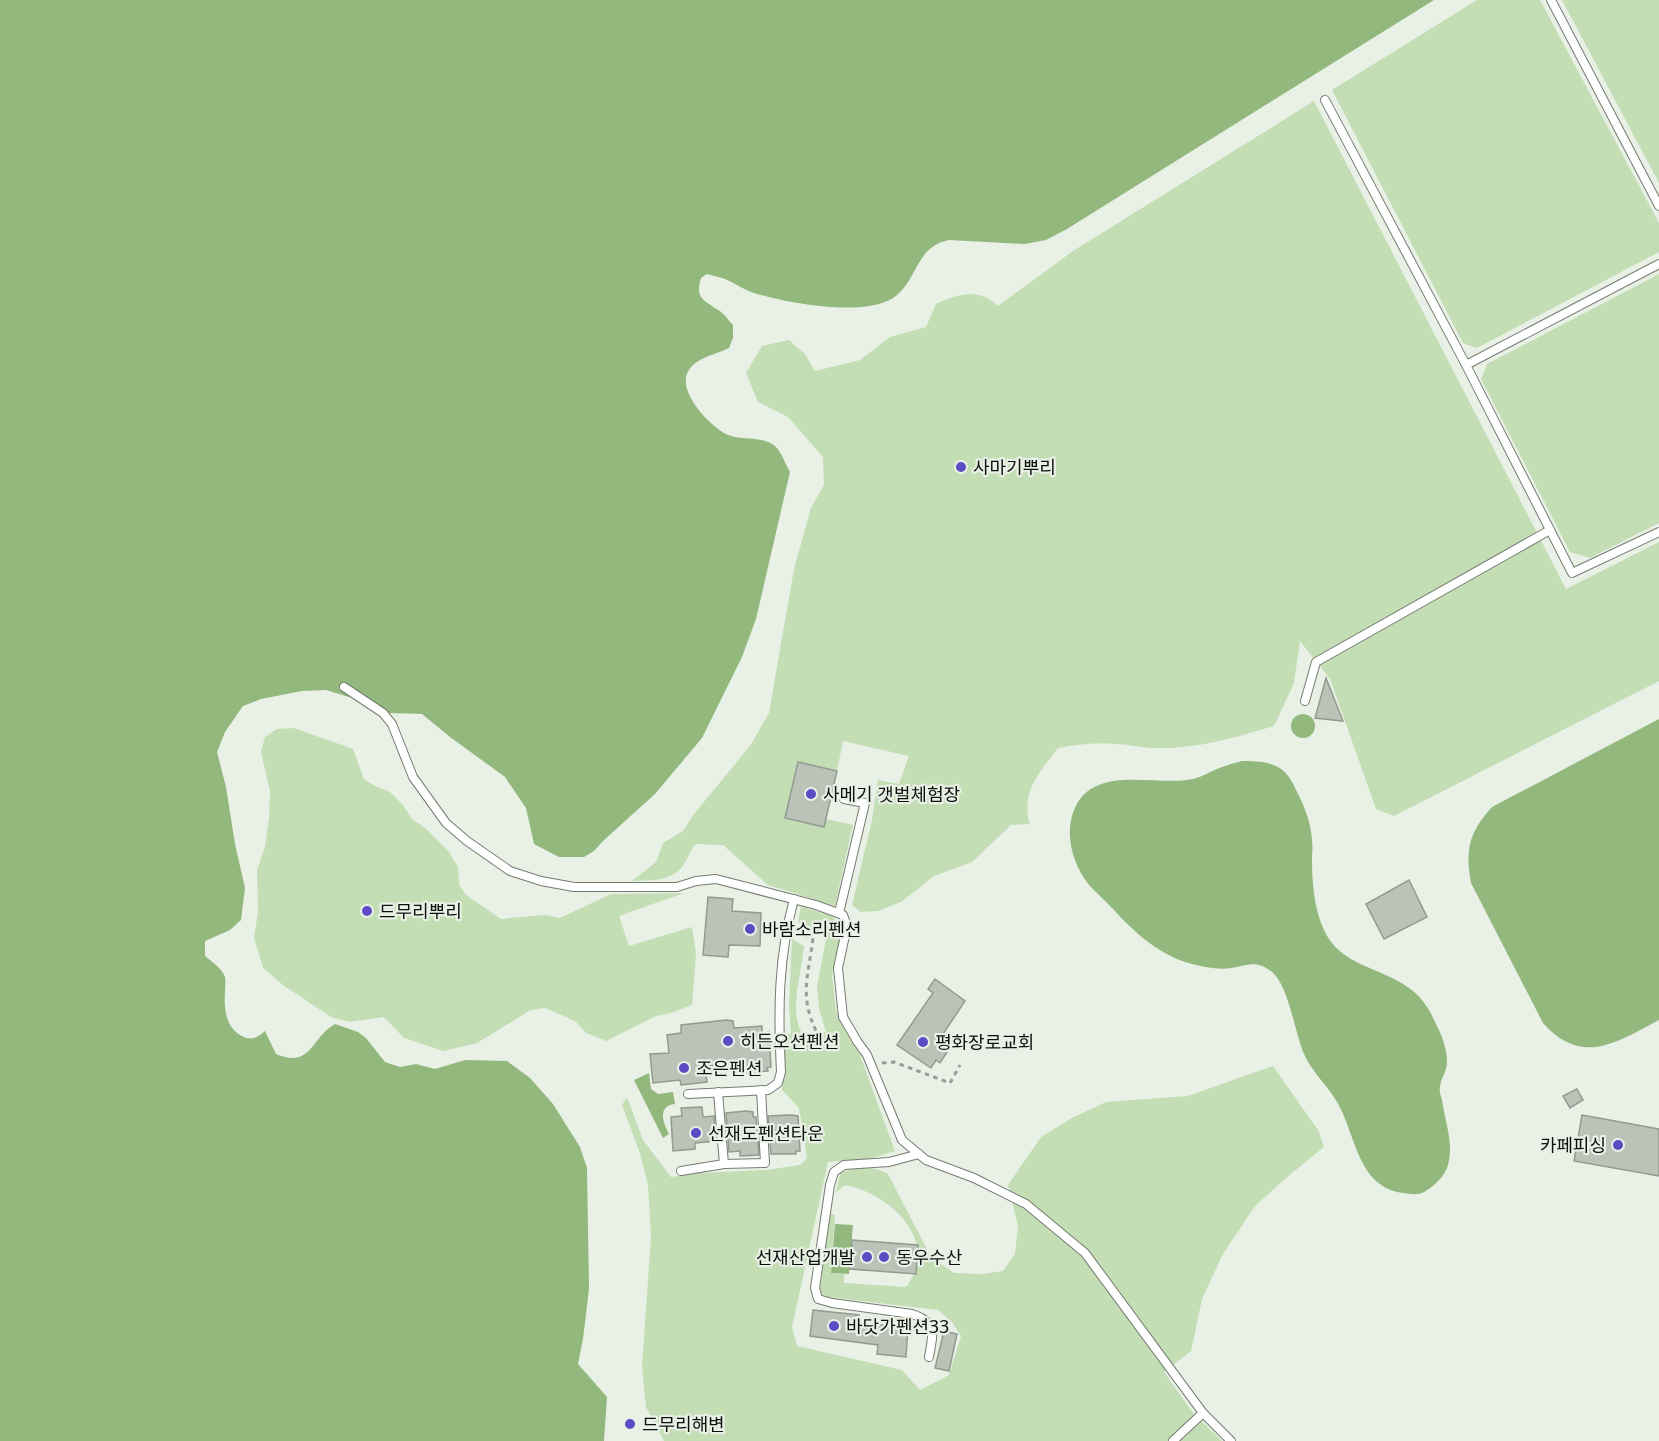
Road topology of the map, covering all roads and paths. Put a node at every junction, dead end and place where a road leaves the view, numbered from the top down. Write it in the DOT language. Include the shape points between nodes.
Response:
graph roads {
  1 [pos="1551,0"];
  2 [pos="1325,100"];
  3 [pos="1659,206"];
  4 [pos="1659,264"];
  5 [pos="1466,365"];
  6 [pos="1550,530"];
  7 [pos="1659,532"];
  8 [pos="344,687"];
  9 [pos="1305,701"];
  10 [pos="844,799"];
  11 [pos="794,899"];
  12 [pos="839,913"];
  13 [pos="786,929"];
  14 [pos="818,1034"];
  15 [pos="871,1065"];
  16 [pos="960,1065"];
  17 [pos="761,1090"];
  18 [pos="718,1092"];
  19 [pos="688,1094"];
  20 [pos="919,1154"];
  21 [pos="724,1164"];
  22 [pos="681,1171"];
  23 [pos="929,1357"];
  24 [pos="1203,1413"];
  25 [pos="1173,1441"];
  26 [pos="1231,1441"];
  1 -- 3 [label="lane"];
  2 -- 5 [label="lane"];
  4 -- 5 [label="lane"];
  5 -- 6 [label="lane"];
  6 -- 7 [label="lane" via="1572,573"];
  6 -- 9 [label="lane" via="1317,662"];
  8 -- 11 [label="lane" via="393,724 414,777 446,823 510,871 574,887 677,887 716,879"];
  10 -- 12 [label="lane" via="864,803"];
  11 -- 12 [label="lane"];
  11 -- 13 [label="lane"];
  12 -- 15 [label="lane" via="847,926 837,968 843,1017"];
  13 -- 14 [label="path" via="813,938 805,991 809,1016"];
  13 -- 17 [label="lane" via="780,975 782,1072 778,1083"];
  15 -- 16 [label="path" via="894,1062 950,1083"];
  15 -- 20 [label="lane" via="902,1140"];
  17 -- 18 [label="lane"];
  17 -- 21 [label="lane" via="765,1163"];
  18 -- 19 [label="lane"];
  18 -- 21 [label="lane"];
  20 -- 23 [label="lane" via="889,1162 844,1165 834,1172 815,1288 818,1299 832,1303 924,1318 932,1325"];
  20 -- 24 [label="lane" via="1026,1204 1085,1253"];
  21 -- 22 [label="lane"];
  24 -- 25 [label="lane"];
  24 -- 26 [label="lane"];
}
